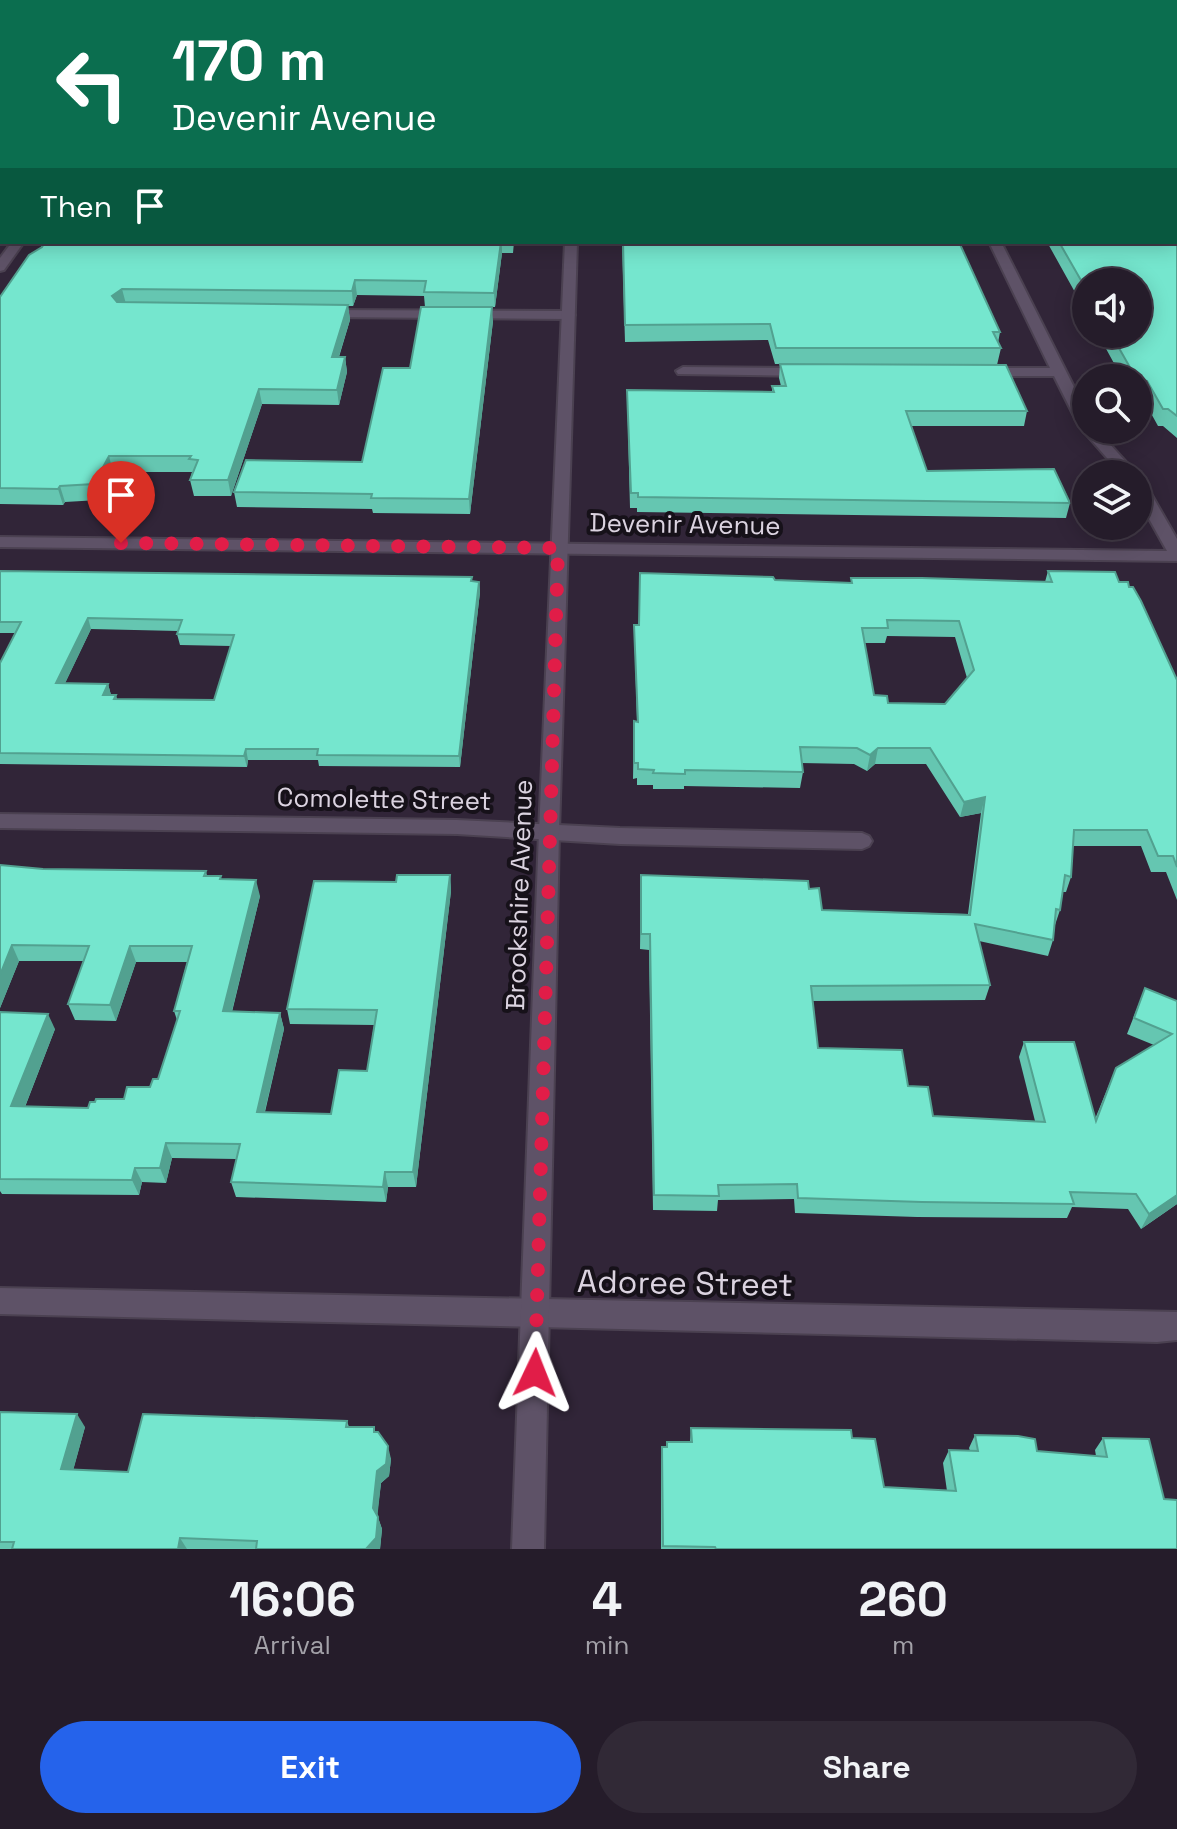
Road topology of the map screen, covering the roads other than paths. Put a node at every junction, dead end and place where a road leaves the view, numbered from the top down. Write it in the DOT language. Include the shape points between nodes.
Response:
graph roads {
  1 [pos="17,244"];
  2 [pos="571,244"];
  3 [pos="996,244"];
  4 [pos="0,267"];
  5 [pos="299,313"];
  6 [pos="568,315"];
  7 [pos="683,371"];
  8 [pos="823,372"];
  9 [pos="964,372"];
  10 [pos="1057,372"];
  11 [pos="1072,399"];
  12 [pos="1102,444"];
  13 [pos="1117,460"];
  14 [pos="1152,510"];
  15 [pos="0,542"];
  16 [pos="558,548"];
  17 [pos="1177,555"];
  18 [pos="0,821"];
  19 [pos="549,832"];
  20 [pos="862,841"];
  21 [pos="0,1301"];
  22 [pos="537,1314"];
  23 [pos="1177,1326"];
  24 [pos="528,1549"];
  1 -- 4 [label="street"];
  2 -- 6 [label="street, Brookshire Avenue"];
  3 -- 10 [label="street"];
  5 -- 6 [label="street"];
  6 -- 16 [label="street, Brookshire Avenue"];
  7 -- 8 [label="street"];
  9 -- 10 [label="street"];
  10 -- 11 [label="street"];
  12 -- 13 [label="street"];
  14 -- 17 [label="street"];
  15 -- 16 [label="street, Devenir Avenue"];
  16 -- 17 [label="street, Devenir Avenue"];
  16 -- 19 [label="street, Brookshire Avenue"];
  18 -- 19 [label="street, Comolette Street"];
  19 -- 20 [label="street, Comolette Street"];
  19 -- 22 [label="street, Brookshire Avenue"];
  21 -- 22 [label="street, Adoree Street"];
  22 -- 23 [label="street, Adoree Street"];
  22 -- 24 [label="street, Brookshire Avenue"];
}
